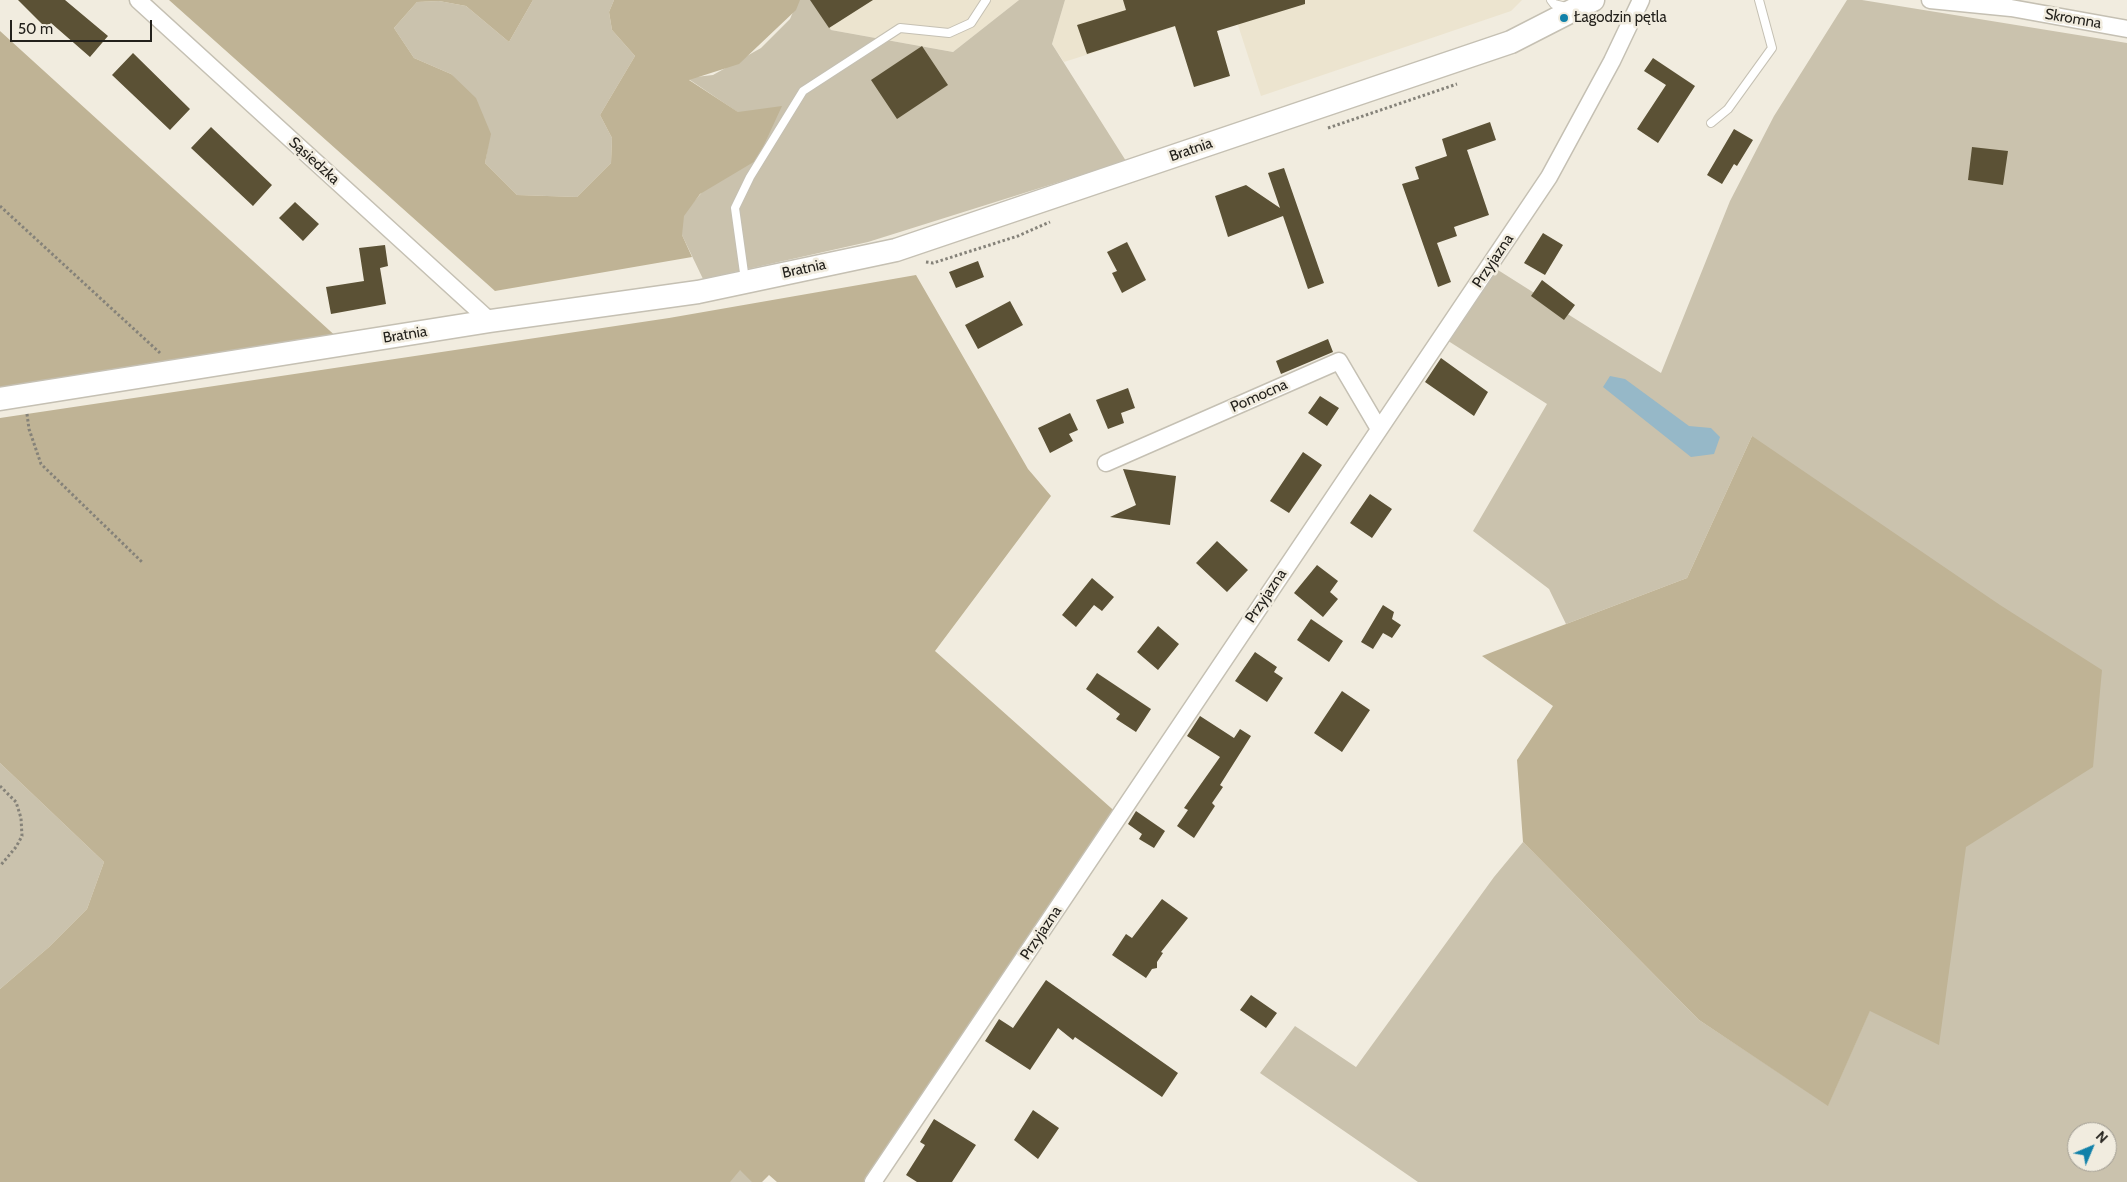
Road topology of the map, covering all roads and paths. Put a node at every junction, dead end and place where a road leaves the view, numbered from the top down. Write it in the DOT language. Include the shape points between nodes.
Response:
graph roads {
  1 [pos="138,0"];
  2 [pos="986,0"];
  3 [pos="1551,0"];
  4 [pos="1641,0"];
  5 [pos="1759,0"];
  6 [pos="1930,0"];
  7 [pos="1584,5"];
  8 [pos="2127,29"];
  9 [pos="1710,123"];
  10 [pos="0,206"];
  11 [pos="746,282"];
  12 [pos="490,321"];
  13 [pos="178,370"];
  14 [pos="26,395"];
  15 [pos="0,399"];
  16 [pos="1379,429"];
  17 [pos="1106,463"];
  18 [pos="143,563"];
  19 [pos="0,786"];
  20 [pos="0,866"];
  21 [pos="873,1182"];
  1 -- 12 [label="street, Sąsiedzka"];
  2 -- 11 [label="lane" via="971,23 949,33 900,28 803,91 750,177 735,208"];
  3 -- 7 [label="lane" via="1554,4"];
  4 -- 16 [label="street, Przyjazna" via="1549,177"];
  5 -- 9 [label="lane" via="1772,48 1728,110"];
  6 -- 8 [label="street, Skromna" via="2010,8"];
  7 -- 11 [label="street, Bratnia" via="1511,42 896,250"];
  10 -- 13 [label="path"];
  11 -- 12 [label="street, Bratnia" via="698,292"];
  12 -- 13 [label="street, Bratnia"];
  13 -- 14 [label="street, Bratnia"];
  14 -- 15 [label="street, Bratnia"];
  14 -- 18 [label="path" via="29,429 41,464"];
  16 -- 17 [label="street, Pomocna" via="1338,361"];
  16 -- 21 [label="street, Przyjazna"];
  19 -- 20 [label="path" via="16,802 22,836"];
}
